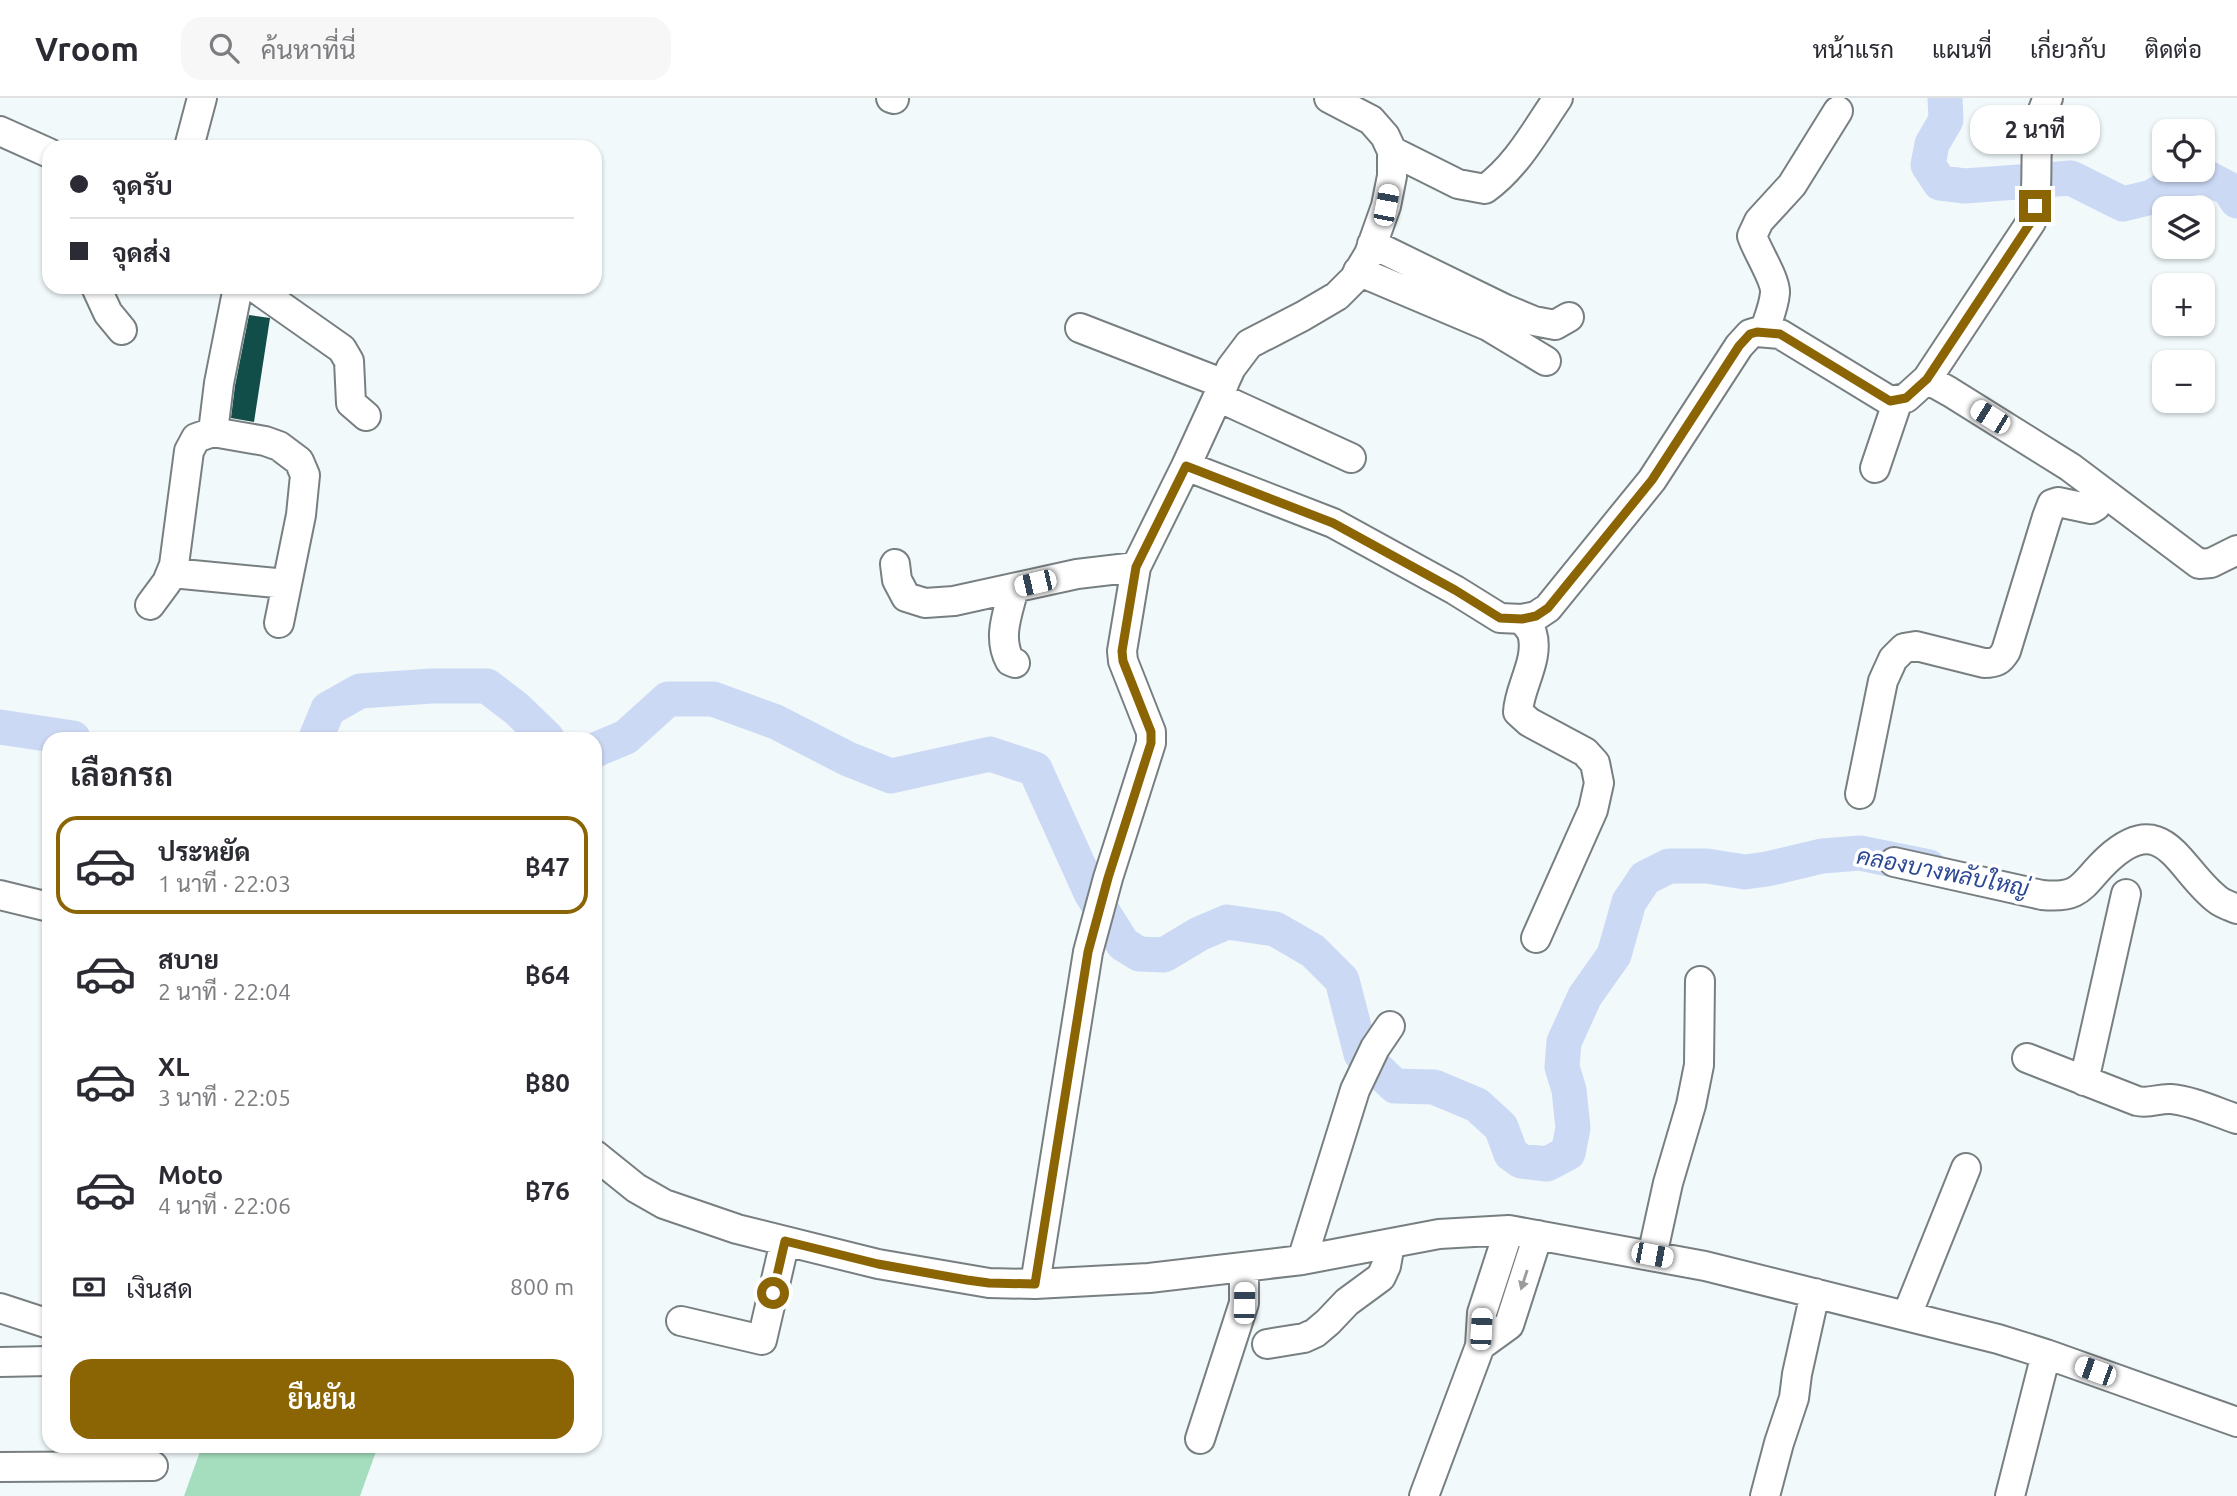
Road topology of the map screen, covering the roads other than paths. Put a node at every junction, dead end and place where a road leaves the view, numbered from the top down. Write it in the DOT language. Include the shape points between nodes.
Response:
graph roads {
  1 [pos="202,98"];
  2 [pos="1329,98"];
  3 [pos="1558,98"];
  4 [pos="2048,98"];
  5 [pos="1838,111"];
  6 [pos="0,131"];
  7 [pos="191,140"];
  8 [pos="42,150"];
  9 [pos="1392,151"];
  10 [pos="1372,244"];
  11 [pos="1358,271"];
  12 [pos="99,294"];
  13 [pos="237,294"];
  14 [pos="264,294"];
  15 [pos="1569,317"];
  16 [pos="1080,328"];
  17 [pos="122,330"];
  18 [pos="1764,332"];
  19 [pos="1546,361"];
  20 [pos="1927,379"];
  21 [pos="1221,391"];
  22 [pos="1898,400"];
  23 [pos="366,416"];
  24 [pos="213,432"];
  25 [pos="1351,458"];
  26 [pos="1186,466"];
  27 [pos="1875,468"];
  28 [pos="2104,493"];
  29 [pos="2237,550"];
  30 [pos="895,564"];
  31 [pos="1136,567"];
  32 [pos="172,573"];
  33 [pos="276,583"];
  34 [pos="1014,588"];
  35 [pos="150,605"];
  36 [pos="1522,619"];
  37 [pos="279,623"];
  38 [pos="1015,663"];
  39 [pos="1860,794"];
  40 [pos="1894,862"];
  41 [pos="2126,894"];
  42 [pos="0,895"];
  43 [pos="42,905"];
  44 [pos="2237,909"];
  45 [pos="1536,938"];
  46 [pos="1700,981"];
  47 [pos="1382,1037"];
  48 [pos="2027,1058"];
  49 [pos="2084,1081"];
  50 [pos="2237,1119"];
  51 [pos="602,1161"];
  52 [pos="1966,1168"];
  53 [pos="1500,1230"];
  54 [pos="1538,1235"];
  55 [pos="785,1241"];
  56 [pos="1390,1244"];
  57 [pos="1652,1255"];
  58 [pos="1302,1260"];
  59 [pos="1244,1267"];
  60 [pos="1035,1284"];
  61 [pos="1815,1293"];
  62 [pos="0,1308"];
  63 [pos="1907,1315"];
  64 [pos="681,1321"];
  65 [pos="42,1322"];
  66 [pos="1267,1344"];
  67 [pos="1480,1346"];
  68 [pos="2046,1354"];
  69 [pos="42,1361"];
  70 [pos="0,1362"];
  71 [pos="2237,1422"];
  72 [pos="1200,1439"];
  73 [pos="153,1466"];
  74 [pos="0,1467"];
  75 [pos="1424,1496"];
  76 [pos="1765,1496"];
  77 [pos="2010,1496"];
  1 -- 7 [label="street"];
  2 -- 9 [label="street" via="1371,120"];
  3 -- 9 [label="street" via="1524,149 1485,189 1458,184"];
  4 -- 20 [label="street" via="2037,132 2031,222"];
  5 -- 18 [label="street" via="1792,185 1759,221 1752,236 1775,292"];
  6 -- 8 [label="street"];
  9 -- 10 [label="street" via="1386,205"];
  10 -- 11 [label="street"];
  10 -- 15 [label="street" via="1534,321 1555,325"];
  11 -- 19 [label="street" via="1488,326"];
  11 -- 21 [label="street" via="1337,296 1249,344"];
  12 -- 17 [label="street"];
  13 -- 24 [label="street"];
  14 -- 23 [label="street" via="342,349 348,361 351,402"];
  16 -- 21 [label="street"];
  18 -- 22 [label="street" via="1780,334 1890,401"];
  18 -- 36 [label="street" via="1750,334 1739,346 1652,480 1548,608"];
  20 -- 22 [label="street"];
  20 -- 28 [label="street"];
  21 -- 25 [label="street"];
  21 -- 26 [label="street"];
  22 -- 27 [label="street"];
  24 -- 32 [label="street" via="196,438 189,451"];
  24 -- 37 [label="street" via="279,446 299,461 305,475"];
  26 -- 31 [label="street"];
  26 -- 36 [label="street" via="1333,523 1500,618"];
  28 -- 29 [label="street" via="2199,564"];
  28 -- 39 [label="street" via="2091,509 2052,504 2001,659 1984,663 1916,646 1904,648 1893,659 1883,681"];
  30 -- 34 [label="street" via="906,597 925,603"];
  31 -- 34 [label="street"];
  31 -- 60 [label="street" via="1122,651 1151,743 1088,952"];
  32 -- 33 [label="street"];
  32 -- 35 [label="street"];
  34 -- 38 [label="street" via="1002,635 1006,653"];
  36 -- 45 [label="street" via="1532,632 1534,648 1518,712 1585,752 1595,764 1599,783 1593,810"];
  40 -- 44 [label="street" via="2042,895 2066,896 2123,847 2159,841 2215,898"];
  41 -- 49 [label="street"];
  42 -- 43 [label="street"];
  46 -- 57 [label="street" via="1699,1065"];
  47 -- 58 [label="street" via="1355,1090"];
  48 -- 49 [label="street"];
  49 -- 50 [label="street" via="2137,1101 2179,1100"];
  51 -- 55 [label="street" via="664,1203"];
  52 -- 63 [label="street"];
  53 -- 54 [label="street"];
  53 -- 56 [label="street" via="1439,1234"];
  53 -- 67 [label="street" via="1482,1312"];
  54 -- 57 [label="street"];
  54 -- 67 [label="street, one-way" via="1509,1325"];
  55 -- 60 [label="street" via="940,1275"];
  55 -- 64 [label="street" via="762,1340"];
  56 -- 58 [label="street"];
  56 -- 66 [label="street" via="1381,1277 1315,1333"];
  57 -- 61 [label="street"];
  58 -- 59 [label="street"];
  59 -- 60 [label="street"];
  59 -- 72 [label="street" via="1244,1303"];
  61 -- 63 [label="street"];
  61 -- 76 [label="street" via="1794,1398"];
  62 -- 65 [label="street"];
  63 -- 68 [label="street"];
  67 -- 75 [label="street"];
  68 -- 71 [label="street"];
  68 -- 77 [label="street"];
  69 -- 70 [label="street"];
  73 -- 74 [label="street"];
}
